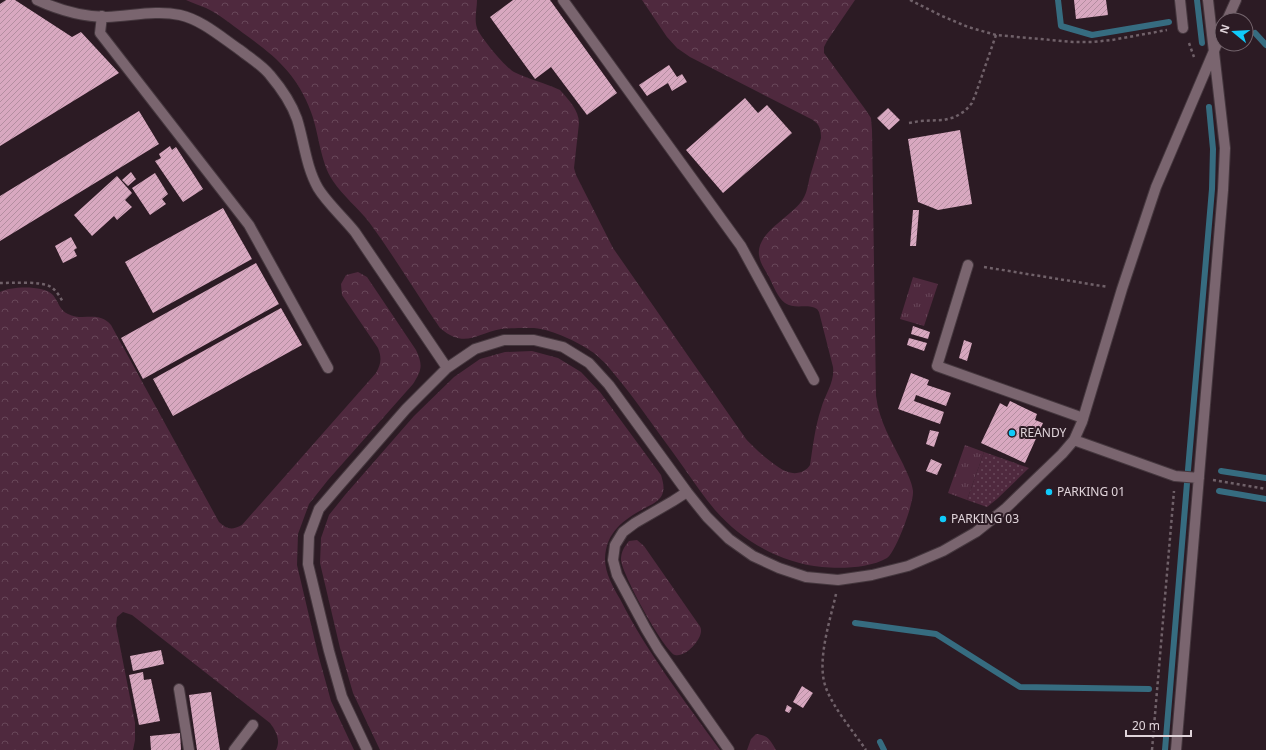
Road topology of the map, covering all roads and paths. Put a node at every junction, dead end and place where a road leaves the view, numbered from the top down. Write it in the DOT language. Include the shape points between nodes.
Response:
graph roads {
  1 [pos="37,0"];
  2 [pos="563,0"];
  3 [pos="910,0"];
  4 [pos="1180,0"];
  5 [pos="1208,0"];
  6 [pos="1236,0"];
  7 [pos="1231,12"];
  8 [pos="102,16"];
  9 [pos="1183,28"];
  10 [pos="996,35"];
  11 [pos="1214,50"];
  12 [pos="1214,52"];
  13 [pos="1202,78"];
  14 [pos="909,123"];
  15 [pos="968,265"];
  16 [pos="994,269"];
  17 [pos="0,283"];
  18 [pos="1122,289"];
  19 [pos="64,302"];
  20 [pos="328,368"];
  21 [pos="448,368"];
  22 [pos="814,380"];
  23 [pos="1083,418"];
  24 [pos="1074,440"];
  25 [pos="1175,476"];
  26 [pos="1199,478"];
  27 [pos="1266,489"];
  28 [pos="687,492"];
  29 [pos="838,580"];
  30 [pos="179,689"];
  31 [pos="253,726"];
  32 [pos="189,750"];
  33 [pos="234,750"];
  34 [pos="367,750"];
  35 [pos="729,750"];
  36 [pos="866,750"];
  37 [pos="1152,750"];
  38 [pos="1176,750"];
  1 -- 8 [label="street" via="63,10"];
  2 -- 22 [label="street" via="742,246"];
  3 -- 10 [label="path" via="968,28"];
  4 -- 9 [label="street"];
  5 -- 11 [label="street"];
  6 -- 7 [label="street"];
  8 -- 20 [label="street" via="100,33 249,225"];
  8 -- 21 [label="street" via="162,13 181,15 199,22 216,33 269,74 290,102 297,118 318,188 355,232"];
  9 -- 10 [label="path" via="1092,42"];
  9 -- 13 [label="path"];
  10 -- 14 [label="path" via="972,103 965,111 944,120"];
  11 -- 13 [label="street"];
  12 -- 26 [label="street" via="1225,148"];
  13 -- 18 [label="street" via="1156,187"];
  15 -- 23 [label="street" via="936,366"];
  16 -- 18 [label="path"];
  17 -- 19 [label="path" via="50,286"];
  18 -- 23 [label="street"];
  21 -- 28 [label="street" via="475,349 504,340 534,340 563,347 588,363 609,385"];
  21 -- 34 [label="street" via="406,408 337,488 319,510 309,536 308,564 329,651 342,697"];
  23 -- 24 [label="street"];
  24 -- 25 [label="street"];
  24 -- 29 [label="street" via="1011,503 976,532 943,551 908,566 872,576"];
  25 -- 26 [label="street"];
  25 -- 37 [label="path"];
  26 -- 27 [label="path"];
  26 -- 38 [label="street"];
  28 -- 29 [label="street" via="729,539 753,556 806,577"];
  28 -- 35 [label="street" via="623,532 615,545 613,560 617,575 658,649"];
  29 -- 36 [label="path" via="822,671 833,702"];
  30 -- 32 [label="street"];
  31 -- 33 [label="street"];
}
